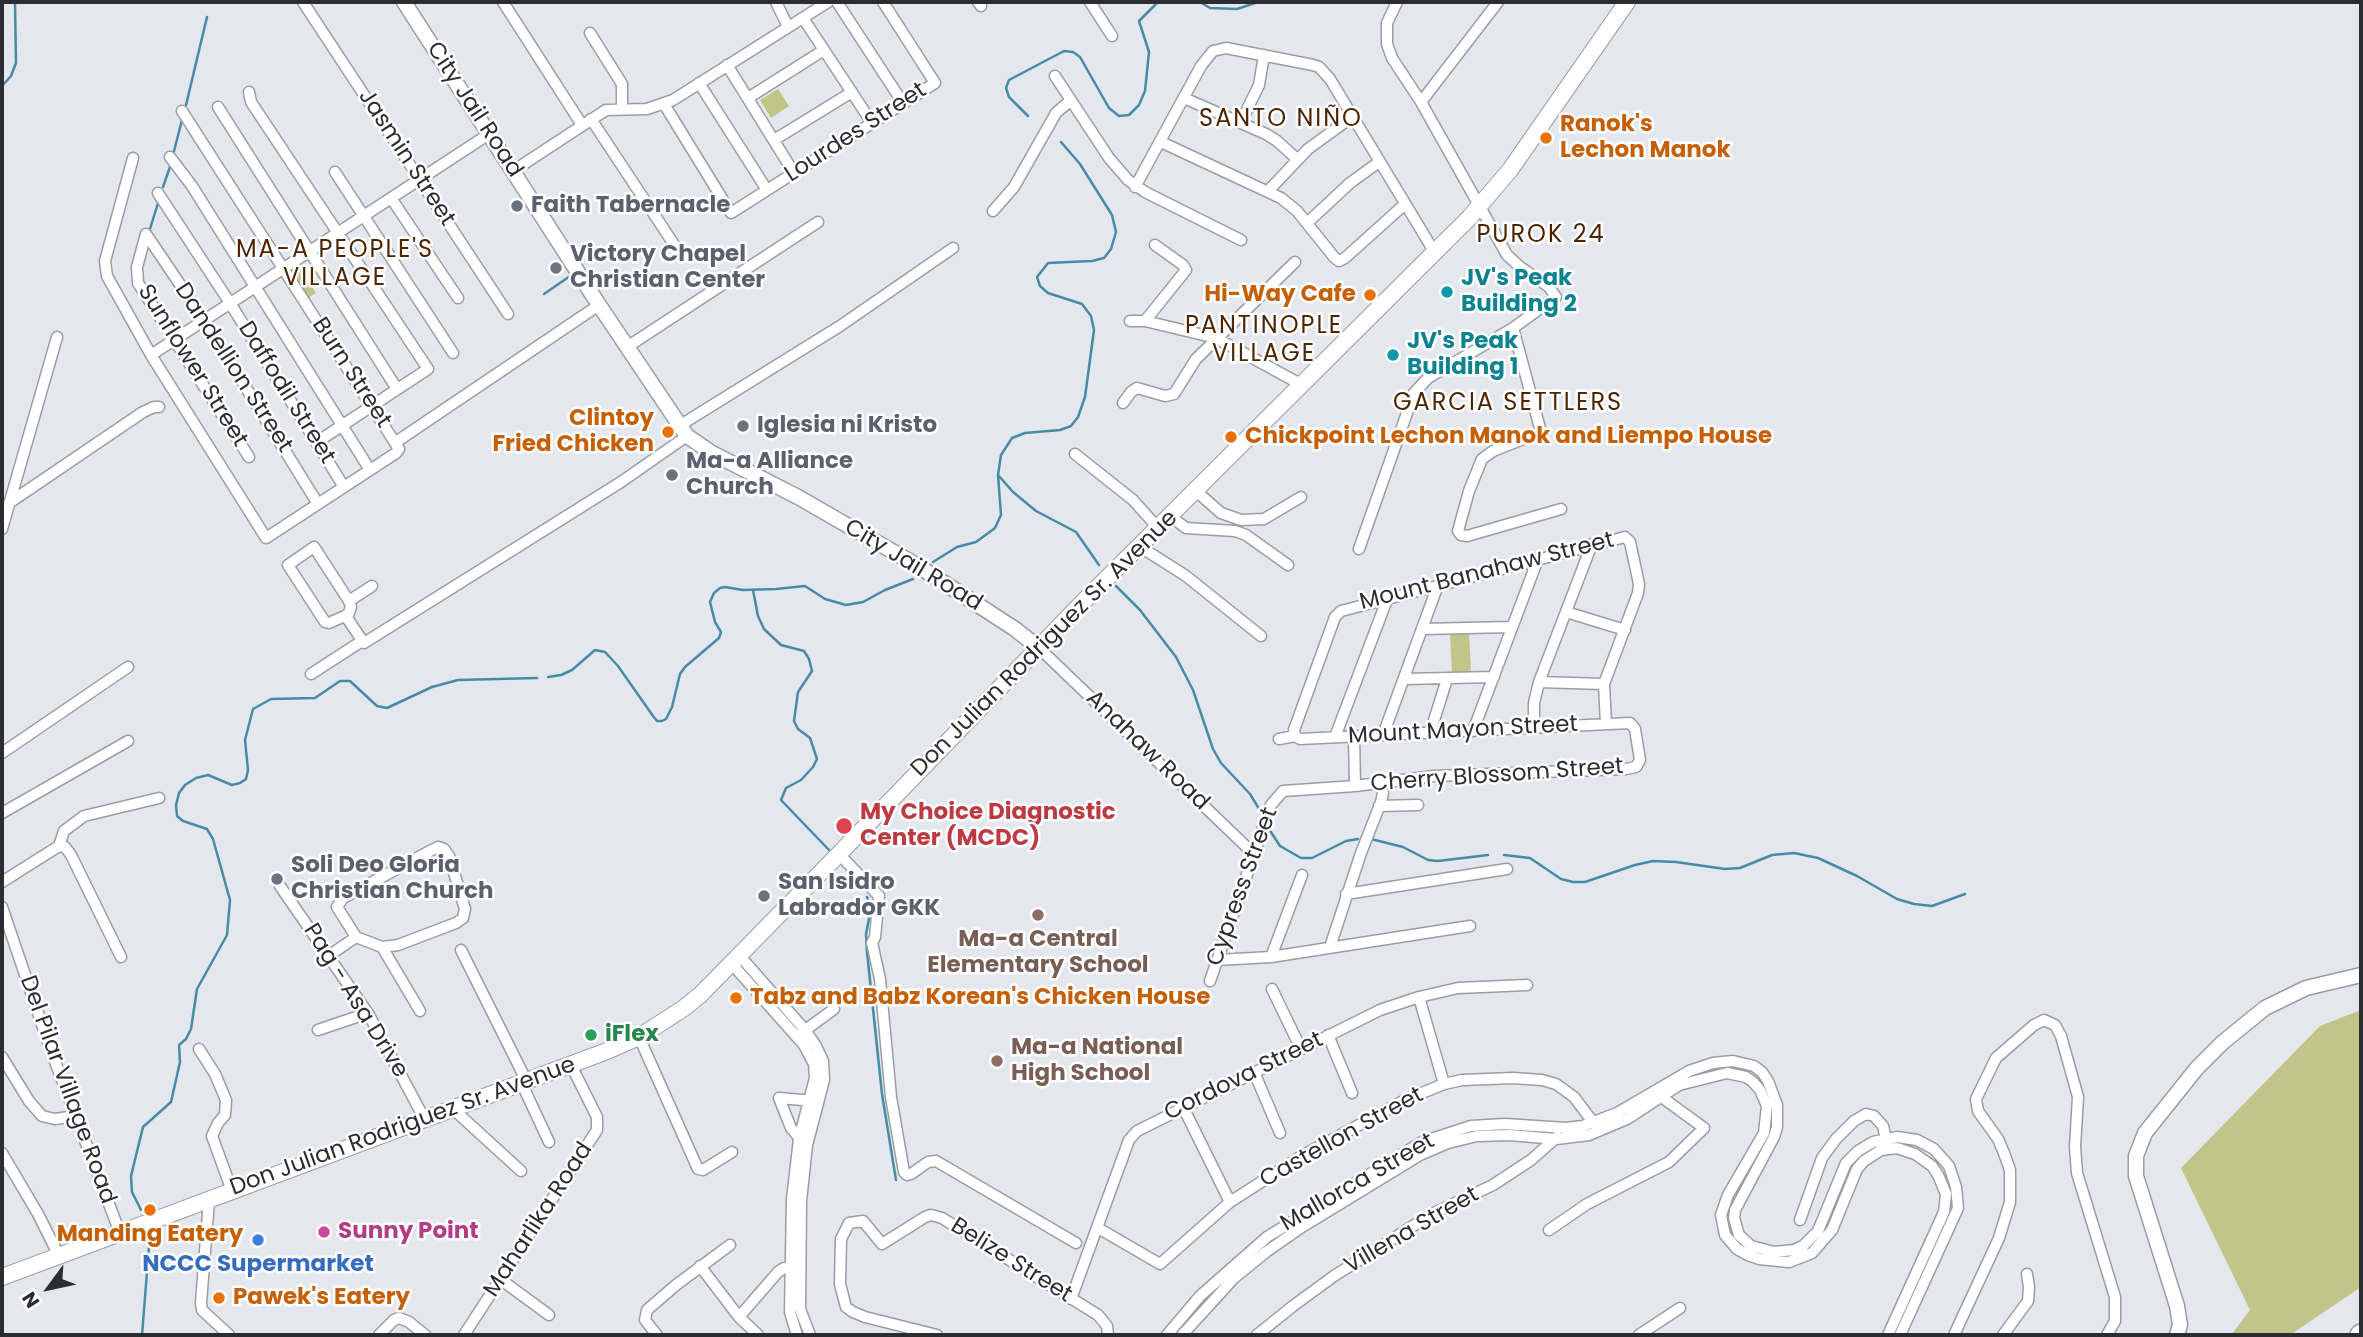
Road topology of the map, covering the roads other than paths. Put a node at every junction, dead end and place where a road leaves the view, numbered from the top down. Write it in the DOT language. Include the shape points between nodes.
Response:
graph roads {
  1 [pos="303,2"];
  2 [pos="404,2"];
  3 [pos="503,2"];
  4 [pos="776,2"];
  5 [pos="837,2"];
  6 [pos="883,2"];
  7 [pos="1090,2"];
  8 [pos="1397,2"];
  9 [pos="1498,2"];
  10 [pos="821,4"];
  11 [pos="1620,4"];
  12 [pos="803,18"];
  13 [pos="788,27"];
  14 [pos="590,33"];
  15 [pos="1112,36"];
  16 [pos="824,50"];
  17 [pos="1264,55"];
  18 [pos="727,65"];
  19 [pos="1055,76"];
  20 [pos="699,83"];
  21 [pos="249,92"];
  22 [pos="852,92"];
  23 [pos="748,98"];
  24 [pos="1184,98"];
  25 [pos="1071,100"];
  26 [pos="1421,102"];
  27 [pos="903,103"];
  28 [pos="664,104"];
  29 [pos="218,107"];
  30 [pos="621,109"];
  31 [pos="182,111"];
  32 [pos="1352,117"];
  33 [pos="586,122"];
  34 [pos="1241,122"];
  35 [pos="872,123"];
  36 [pos="489,134"];
  37 [pos="774,140"];
  38 [pos="1161,142"];
  39 [pos="170,157"];
  40 [pos="133,158"];
  41 [pos="1297,159"];
  42 [pos="1379,162"];
  43 [pos="335,172"];
  44 [pos="513,172"];
  45 [pos="794,173"];
  46 [pos="420,179"];
  47 [pos="1135,187"];
  48 [pos="767,190"];
  49 [pos="1268,191"];
  50 [pos="158,193"];
  51 [pos="391,198"];
  52 [pos="1405,204"];
  53 [pos="1480,206"];
  54 [pos="993,211"];
  55 [pos="365,215"];
  56 [pos="817,222"];
  57 [pos="1307,223"];
  58 [pos="338,233"];
  59 [pos="146,234"];
  60 [pos="1241,240"];
  61 [pos="1155,244"];
  62 [pos="675,246"];
  63 [pos="953,248"];
  64 [pos="310,251"];
  65 [pos="1435,253"];
  66 [pos="1295,262"];
  67 [pos="283,268"];
  68 [pos="256,286"];
  69 [pos="458,298"];
  70 [pos="230,303"];
  71 [pos="599,305"];
  72 [pos="508,314"];
  73 [pos="204,320"];
  74 [pos="1130,321"];
  75 [pos="1144,321"];
  76 [pos="1513,328"];
  77 [pos="57,337"];
  78 [pos="1216,338"];
  79 [pos="174,339"];
  80 [pos="627,346"];
  81 [pos="453,353"];
  82 [pos="151,355"];
  83 [pos="1302,385"];
  84 [pos="397,389"];
  85 [pos="1123,403"];
  86 [pos="372,406"];
  87 [pos="159,407"];
  88 [pos="343,425"];
  89 [pos="683,431"];
  90 [pos="317,442"];
  91 [pos="396,442"];
  92 [pos="1075,454"];
  93 [pos="249,457"];
  94 [pos="370,470"];
  95 [pos="344,487"];
  96 [pos="1196,491"];
  97 [pos="1301,497"];
  98 [pos="9,503"];
  99 [pos="318,503"];
  100 [pos="1561,509"];
  101 [pos="1170,516"];
  102 [pos="1158,528"];
  103 [pos="2,529"];
  104 [pos="1592,544"];
  105 [pos="1139,546"];
  106 [pos="1359,549"];
  107 [pos="1538,559"];
  108 [pos="1288,565"];
  109 [pos="1438,584"];
  110 [pos="372,586"];
  111 [pos="1388,597"];
  112 [pos="349,601"];
  113 [pos="1566,612"];
  114 [pos="346,615"];
  115 [pos="1512,627"];
  116 [pos="1422,629"];
  117 [pos="1625,630"];
  118 [pos="1261,636"];
  119 [pos="362,641"];
  120 [pos="1039,648"];
  121 [pos="128,667"];
  122 [pos="311,674"];
  123 [pos="1494,677"];
  124 [pos="1404,679"];
  125 [pos="1447,679"];
  126 [pos="1539,682"];
  127 [pos="1604,684"];
  128 [pos="1606,724"];
  129 [pos="1534,728"];
  130 [pos="1473,731"];
  131 [pos="1430,733"];
  132 [pos="1383,735"];
  133 [pos="1295,736"];
  134 [pos="1354,736"];
  135 [pos="1335,737"];
  136 [pos="1279,738"];
  137 [pos="128,741"];
  138 [pos="2,753"];
  139 [pos="1638,765"];
  140 [pos="1380,782"];
  141 [pos="1355,786"];
  142 [pos="1279,794"];
  143 [pos="159,798"];
  144 [pos="1418,805"];
  145 [pos="1379,806"];
  146 [pos="2,813"];
  147 [pos="59,846"];
  148 [pos="839,854"];
  149 [pos="1254,854"];
  150 [pos="1507,869"];
  151 [pos="1302,875"];
  152 [pos="2,882"];
  153 [pos="280,886"];
  154 [pos="1346,894"];
  155 [pos="2,907"];
  156 [pos="1470,926"];
  157 [pos="356,937"];
  158 [pos="382,947"];
  159 [pos="1330,947"];
  160 [pos="460,950"];
  161 [pos="330,955"];
  162 [pos="121,957"];
  163 [pos="1271,957"];
  164 [pos="735,959"];
  165 [pos="1217,960"];
  166 [pos="2361,975"];
  167 [pos="1210,981"];
  168 [pos="1527,985"];
  169 [pos="1272,989"];
  170 [pos="1419,997"];
  171 [pos="834,1009"];
  172 [pos="420,1011"];
  173 [pos="368,1013"];
  174 [pos="318,1030"];
  175 [pos="801,1033"];
  176 [pos="1328,1035"];
  177 [pos="639,1037"];
  178 [pos="199,1049"];
  179 [pos="1301,1049"];
  180 [pos="2,1057"];
  181 [pos="570,1065"];
  182 [pos="1254,1072"];
  183 [pos="1762,1072"];
  184 [pos="524,1081"];
  185 [pos="1753,1082"];
  186 [pos="1444,1084"];
  187 [pos="1352,1093"];
  188 [pos="1656,1094"];
  189 [pos="814,1101"];
  190 [pos="1183,1107"];
  191 [pos="453,1108"];
  192 [pos="75,1116"];
  193 [pos="425,1120"];
  194 [pos="1566,1128"];
  195 [pos="1597,1128"];
  196 [pos="1280,1133"];
  197 [pos="1556,1139"];
  198 [pos="549,1142"];
  199 [pos="803,1142"];
  200 [pos="1887,1143"];
  201 [pos="732,1152"];
  202 [pos="2,1153"];
  203 [pos="521,1171"];
  204 [pos="232,1191"];
  205 [pos="209,1200"];
  206 [pos="1230,1202"];
  207 [pos="1800,1220"];
  208 [pos="1098,1228"];
  209 [pos="1549,1230"];
  210 [pos="120,1233"];
  211 [pos="1076,1243"];
  212 [pos="730,1245"];
  213 [pos="1933,1250"];
  214 [pos="60,1256"];
  215 [pos="700,1266"];
  216 [pos="795,1266"];
  217 [pos="2026,1275"];
  218 [pos="2,1277"];
  219 [pos="500,1279"];
  220 [pos="1071,1299"];
  221 [pos="1680,1308"];
  222 [pos="549,1315"];
  223 [pos="738,1317"];
  224 [pos="229,1335"];
  225 [pos="379,1335"];
  226 [pos="425,1335"];
  227 [pos="464,1335"];
  228 [pos="657,1335"];
  229 [pos="758,1335"];
  230 [pos="797,1335"];
  231 [pos="810,1335"];
  232 [pos="937,1335"];
  233 [pos="1108,1335"];
  234 [pos="1167,1335"];
  235 [pos="1182,1335"];
  236 [pos="1257,1335"];
  237 [pos="1639,1335"];
  238 [pos="1888,1335"];
  239 [pos="1900,1335"];
  240 [pos="1954,1335"];
  241 [pos="2003,1335"];
  242 [pos="2107,1335"];
  243 [pos="2177,1335"];
  1 -- 46 [label="street, Jasmin Street"];
  2 -- 36 [label="street, City Jail Road"];
  3 -- 33 [label="street"];
  4 -- 13 [label="street"];
  5 -- 27 [label="street"];
  6 -- 27 [label="street, Lourdes Street" via="935,83"];
  7 -- 15 [label="street"];
  8 -- 26 [label="street" via="1388,17 1387,44"];
  9 -- 26 [label="street"];
  10 -- 12 [label="street"];
  11 -- 53 [label="main road, Don Julian Rodriguez Sr. Avenue" via="1510,170"];
  12 -- 13 [label="street"];
  12 -- 16 [label="street"];
  13 -- 18 [label="street"];
  14 -- 30 [label="street" via="621,84"];
  16 -- 22 [label="street"];
  16 -- 23 [label="street"];
  17 -- 24 [label="street" via="1216,49 1205,59"];
  17 -- 32 [label="street" via="1320,68"];
  17 -- 34 [label="street" via="1259,85"];
  18 -- 20 [label="street"];
  18 -- 23 [label="street"];
  19 -- 25 [label="street"];
  20 -- 28 [label="street"];
  20 -- 48 [label="street"];
  21 -- 58 [label="street" via="251,102"];
  22 -- 35 [label="street"];
  22 -- 37 [label="street"];
  23 -- 37 [label="street"];
  24 -- 34 [label="street"];
  24 -- 38 [label="street"];
  25 -- 47 [label="street" via="1118,170"];
  25 -- 54 [label="street" via="1056,113 1014,187"];
  26 -- 53 [label="street"];
  27 -- 35 [label="street, Lourdes Street"];
  28 -- 30 [label="street"];
  28 -- 48 [label="street, Lourdes Street" via="731,213"];
  29 -- 64 [label="street"];
  30 -- 33 [label="street" via="606,110"];
  31 -- 67 [label="street, Burn Street"];
  32 -- 41 [label="street"];
  32 -- 42 [label="street"];
  33 -- 44 [label="street"];
  33 -- 62 [label="street"];
  34 -- 41 [label="street" via="1278,141"];
  35 -- 45 [label="street, Lourdes Street"];
  36 -- 44 [label="street, City Jail Road"];
  36 -- 46 [label="street"];
  37 -- 45 [label="street"];
  38 -- 47 [label="street"];
  38 -- 49 [label="street"];
  39 -- 68 [label="street"];
  40 -- 82 [label="street" via="105,267"];
  41 -- 49 [label="street"];
  42 -- 52 [label="street"];
  42 -- 57 [label="street"];
  43 -- 55 [label="street"];
  44 -- 71 [label="street, City Jail Road"];
  45 -- 48 [label="street, Lourdes Street"];
  46 -- 51 [label="street"];
  46 -- 72 [label="street, Jasmin Street"];
  47 -- 60 [label="street"];
  49 -- 57 [label="street"];
  50 -- 70 [label="street, Daffodil Street"];
  51 -- 55 [label="street"];
  51 -- 69 [label="street"];
  52 -- 57 [label="street" via="1342,260 1334,257"];
  52 -- 65 [label="street"];
  53 -- 65 [label="main road, Don Julian Rodriguez Sr. Avenue"];
  53 -- 76 [label="street" via="1507,256 1556,297"];
  55 -- 58 [label="street"];
  55 -- 81 [label="street"];
  56 -- 80 [label="street"];
  58 -- 64 [label="street"];
  58 -- 84 [label="street" via="428,369"];
  59 -- 73 [label="street, Dandellion Street"];
  59 -- 79 [label="street, Sunflower Street" via="136,278"];
  61 -- 75 [label="street" via="1186,270"];
  63 -- 89 [label="street"];
  64 -- 67 [label="street"];
  64 -- 84 [label="street"];
  65 -- 83 [label="main road, Don Julian Rodriguez Sr. Avenue"];
  66 -- 78 [label="street"];
  67 -- 68 [label="street"];
  67 -- 86 [label="street, Burn Street"];
  68 -- 70 [label="street"];
  68 -- 88 [label="street"];
  70 -- 73 [label="street"];
  70 -- 90 [label="street, Daffodil Street"];
  71 -- 80 [label="street, City Jail Road"];
  71 -- 91 [label="street"];
  73 -- 79 [label="street"];
  73 -- 99 [label="street, Dandellion Street"];
  74 -- 75 [label="street"];
  75 -- 78 [label="street"];
  76 -- 100 [label="street" via="1541,432 1482,458 1458,531 1467,536"];
  76 -- 106 [label="street" via="1428,378 1414,393"];
  77 -- 98 [label="street"];
  78 -- 83 [label="street"];
  78 -- 85 [label="street" via="1191,365 1174,394 1137,388"];
  79 -- 82 [label="street"];
  79 -- 93 [label="street, Sunflower Street"];
  80 -- 89 [label="street, City Jail Road"];
  82 -- 99 [label="street" via="266,538"];
  83 -- 96 [label="main road, Don Julian Rodriguez Sr. Avenue"];
  84 -- 86 [label="street"];
  86 -- 88 [label="street"];
  86 -- 91 [label="street, Burn Street"];
  87 -- 98 [label="street" via="144,412"];
  88 -- 90 [label="street"];
  88 -- 94 [label="street"];
  89 -- 119 [label="street" via="621,482"];
  89 -- 120 [label="street, City Jail Road" via="712,453 927,572"];
  90 -- 95 [label="street, Daffodil Street"];
  91 -- 94 [label="street" via="398,452"];
  92 -- 102 [label="street" via="1133,500"];
  94 -- 95 [label="street"];
  95 -- 99 [label="street"];
  96 -- 97 [label="street" via="1221,513 1241,520 1264,519"];
  96 -- 101 [label="main road, Don Julian Rodriguez Sr. Avenue"];
  98 -- 103 [label="street"];
  101 -- 102 [label="main road, Don Julian Rodriguez Sr. Avenue"];
  101 -- 108 [label="street" via="1186,528 1236,531"];
  102 -- 105 [label="main road, Don Julian Rodriguez Sr. Avenue"];
  104 -- 107 [label="street, Mount Banahaw Street"];
  104 -- 113 [label="street"];
  104 -- 117 [label="street, Mount Banahaw Street" via="1628,538 1639,584"];
  105 -- 118 [label="street" via="1186,576"];
  105 -- 120 [label="main road, Don Julian Rodriguez Sr. Avenue"];
  107 -- 109 [label="street, Mount Banahaw Street"];
  107 -- 115 [label="street"];
  109 -- 111 [label="street, Mount Banahaw Street"];
  109 -- 116 [label="street"];
  110 -- 112 [label="street"];
  111 -- 133 [label="street, Mount Banahaw Street" via="1346,608 1335,617"];
  111 -- 135 [label="street"];
  112 -- 114 [label="street"];
  112 -- 114 [label="street" via="314,547 288,565 325,622"];
  113 -- 117 [label="street"];
  113 -- 126 [label="street"];
  114 -- 119 [label="street"];
  115 -- 116 [label="street"];
  115 -- 123 [label="street"];
  116 -- 124 [label="street"];
  117 -- 127 [label="street"];
  119 -- 122 [label="street"];
  120 -- 148 [label="main road, Don Julian Rodriguez Sr. Avenue"];
  120 -- 149 [label="street, Anahaw Road"];
  121 -- 138 [label="street"];
  123 -- 125 [label="street"];
  123 -- 130 [label="street"];
  124 -- 125 [label="street"];
  124 -- 132 [label="street"];
  125 -- 131 [label="street"];
  126 -- 127 [label="street"];
  126 -- 129 [label="street"];
  127 -- 128 [label="street"];
  128 -- 129 [label="street, Mount Mayon Street"];
  128 -- 139 [label="street, Mount Mayon Street" via="1632,725"];
  129 -- 130 [label="street, Mount Mayon Street"];
  130 -- 131 [label="street, Mount Mayon Street"];
  131 -- 132 [label="street, Mount Mayon Street"];
  132 -- 134 [label="street, Mount Mayon Street"];
  133 -- 135 [label="street, Mount Mayon Street"];
  133 -- 136 [label="street, Mount Mayon Street"];
  134 -- 135 [label="street, Mount Mayon Street"];
  134 -- 141 [label="street"];
  137 -- 146 [label="street"];
  139 -- 140 [label="street, Cherry Blossom Street"];
  140 -- 141 [label="street, Cherry Blossom Street"];
  140 -- 145 [label="street"];
  141 -- 142 [label="street, Cherry Blossom Street" via="1290,789"];
  142 -- 149 [label="street, Cypress Street"];
  143 -- 147 [label="street" via="84,816 64,831"];
  144 -- 145 [label="street"];
  145 -- 154 [label="street"];
  147 -- 152 [label="street"];
  147 -- 162 [label="street" via="71,855"];
  148 -- 164 [label="main road, Don Julian Rodriguez Sr. Avenue"];
  148 -- 211 [label="street" via="879,896 872,943 904,1172 909,1175 936,1161"];
  149 -- 165 [label="street, Cypress Street"];
  150 -- 154 [label="street"];
  151 -- 163 [label="street"];
  153 -- 161 [label="street, Pag - Asa Drive"];
  154 -- 159 [label="street"];
  155 -- 192 [label="street, Del Pilar Village Road"];
  156 -- 159 [label="street"];
  157 -- 158 [label="street"];
  157 -- 158 [label="street" via="337,907 340,900 438,848 444,849 465,909 463,918 398,945"];
  157 -- 161 [label="street"];
  158 -- 172 [label="street"];
  159 -- 163 [label="street"];
  160 -- 184 [label="street"];
  161 -- 173 [label="street, Pag - Asa Drive"];
  163 -- 165 [label="street"];
  164 -- 175 [label="street"];
  164 -- 177 [label="main road, Don Julian Rodriguez Sr. Avenue" via="684,1008"];
  165 -- 167 [label="street, Cypress Street"];
  166 -- 243 [label="street" via="2306,988 2265,1008 2197,1068 2145,1133 2136,1156 2136,1176 2177,1306"];
  168 -- 170 [label="street, Cordova Street" via="1474,986"];
  169 -- 179 [label="street"];
  170 -- 176 [label="street, Cordova Street"];
  170 -- 186 [label="street"];
  171 -- 175 [label="street"];
  173 -- 174 [label="street"];
  173 -- 193 [label="street, Pag - Asa Drive"];
  175 -- 189 [label="street" via="816,1046 822,1061 824,1080"];
  176 -- 179 [label="street, Cordova Street"];
  176 -- 187 [label="street"];
  177 -- 181 [label="main road, Don Julian Rodriguez Sr. Avenue"];
  177 -- 201 [label="street" via="698,1169"];
  178 -- 204 [label="street" via="226,1100 225,1115 212,1136"];
  179 -- 182 [label="street, Cordova Street"];
  180 -- 192 [label="street" via="37,1111 49,1118"];
  181 -- 184 [label="main road, Don Julian Rodriguez Sr. Avenue"];
  181 -- 219 [label="street, Maharlika Road" via="597,1116 597,1130"];
  182 -- 190 [label="street, Cordova Street"];
  182 -- 196 [label="street"];
  183 -- 185 [label="street"];
  183 -- 188 [label="street, Mallorca Street" via="1744,1062 1723,1061 1689,1071"];
  183 -- 200 [label="street" via="1774,1093 1778,1116 1774,1137 1735,1210 1739,1235 1751,1245 1774,1252 1803,1246 1818,1231 1846,1163 1865,1146"];
  184 -- 191 [label="main road, Don Julian Rodriguez Sr. Avenue"];
  184 -- 198 [label="street"];
  185 -- 188 [label="street, Mallorca Street" via="1737,1074 1715,1074"];
  185 -- 200 [label="street" via="1767,1106 1767,1124 1721,1215 1725,1235 1748,1255 1789,1262 1812,1254 1832,1230 1857,1169"];
  186 -- 195 [label="street, Castellon Street" via="1492,1077 1542,1080 1565,1089"];
  186 -- 206 [label="street, Castellon Street" via="1328,1141"];
  188 -- 195 [label="street, Mallorca Street" via="1616,1113"];
  188 -- 209 [label="street" via="1704,1128 1669,1162 1587,1204"];
  189 -- 199 [label="street"];
  189 -- 199 [label="street" via="779,1098 791,1128"];
  190 -- 206 [label="street"];
  190 -- 208 [label="street, Cordova Street" via="1132,1135"];
  191 -- 193 [label="main road, Don Julian Rodriguez Sr. Avenue"];
  191 -- 203 [label="street"];
  192 -- 210 [label="street, Del Pilar Village Road"];
  193 -- 204 [label="main road, Don Julian Rodriguez Sr. Avenue"];
  194 -- 195 [label="street, Mallorca Street"];
  194 -- 197 [label="street, Villena Street"];
  194 -- 234 [label="street, Mallorca Street" via="1471,1126 1422,1142 1267,1237 1200,1296"];
  195 -- 197 [label="street, Mallorca Street" via="1579,1137"];
  197 -- 235 [label="street, Mallorca Street" via="1477,1136 1420,1155 1266,1252 1234,1278"];
  197 -- 236 [label="street, Villena Street" via="1493,1185 1432,1214 1334,1276"];
  199 -- 216 [label="street" via="792,1199"];
  200 -- 207 [label="street" via="1880,1122 1871,1114 1858,1118 1822,1158"];
  200 -- 213 [label="street" via="1908,1138 1926,1143 1942,1157 1953,1176 1958,1208"];
  202 -- 214 [label="street"];
  204 -- 205 [label="main road, Don Julian Rodriguez Sr. Avenue"];
  205 -- 210 [label="main road, Don Julian Rodriguez Sr. Avenue"];
  205 -- 224 [label="street" via="202,1310"];
  206 -- 208 [label="street, Castellon Street" via="1160,1264"];
  208 -- 220 [label="street, Cordova Street"];
  210 -- 214 [label="main road, Don Julian Rodriguez Sr. Avenue"];
  212 -- 215 [label="street"];
  213 -- 238 [label="street"];
  213 -- 239 [label="street"];
  214 -- 218 [label="main road, Don Julian Rodriguez Sr. Avenue"];
  215 -- 223 [label="street"];
  215 -- 228 [label="street" via="647,1310 645,1320"];
  216 -- 223 [label="street" via="778,1272"];
  216 -- 230 [label="street" via="790,1312"];
  216 -- 231 [label="street" via="800,1309"];
  217 -- 241 [label="street" via="2028,1301"];
  219 -- 222 [label="street"];
  219 -- 227 [label="street, Maharlika Road"];
  220 -- 232 [label="street, Belize Street" via="936,1216 925,1217 883,1244 863,1221 849,1223 841,1239 840,1284 846,1307 865,1317"];
  220 -- 233 [label="street, Belize Street" via="1104,1320"];
  221 -- 237 [label="street"];
  223 -- 229 [label="street"];
  225 -- 226 [label="street" via="399,1318"];
  240 -- 242 [label="street" via="1999,1238 2010,1202 2010,1170 1976,1099 1996,1058 2044,1020 2055,1025 2062,1036 2078,1097 2077,1173 2115,1297 2115,1321"];
}
